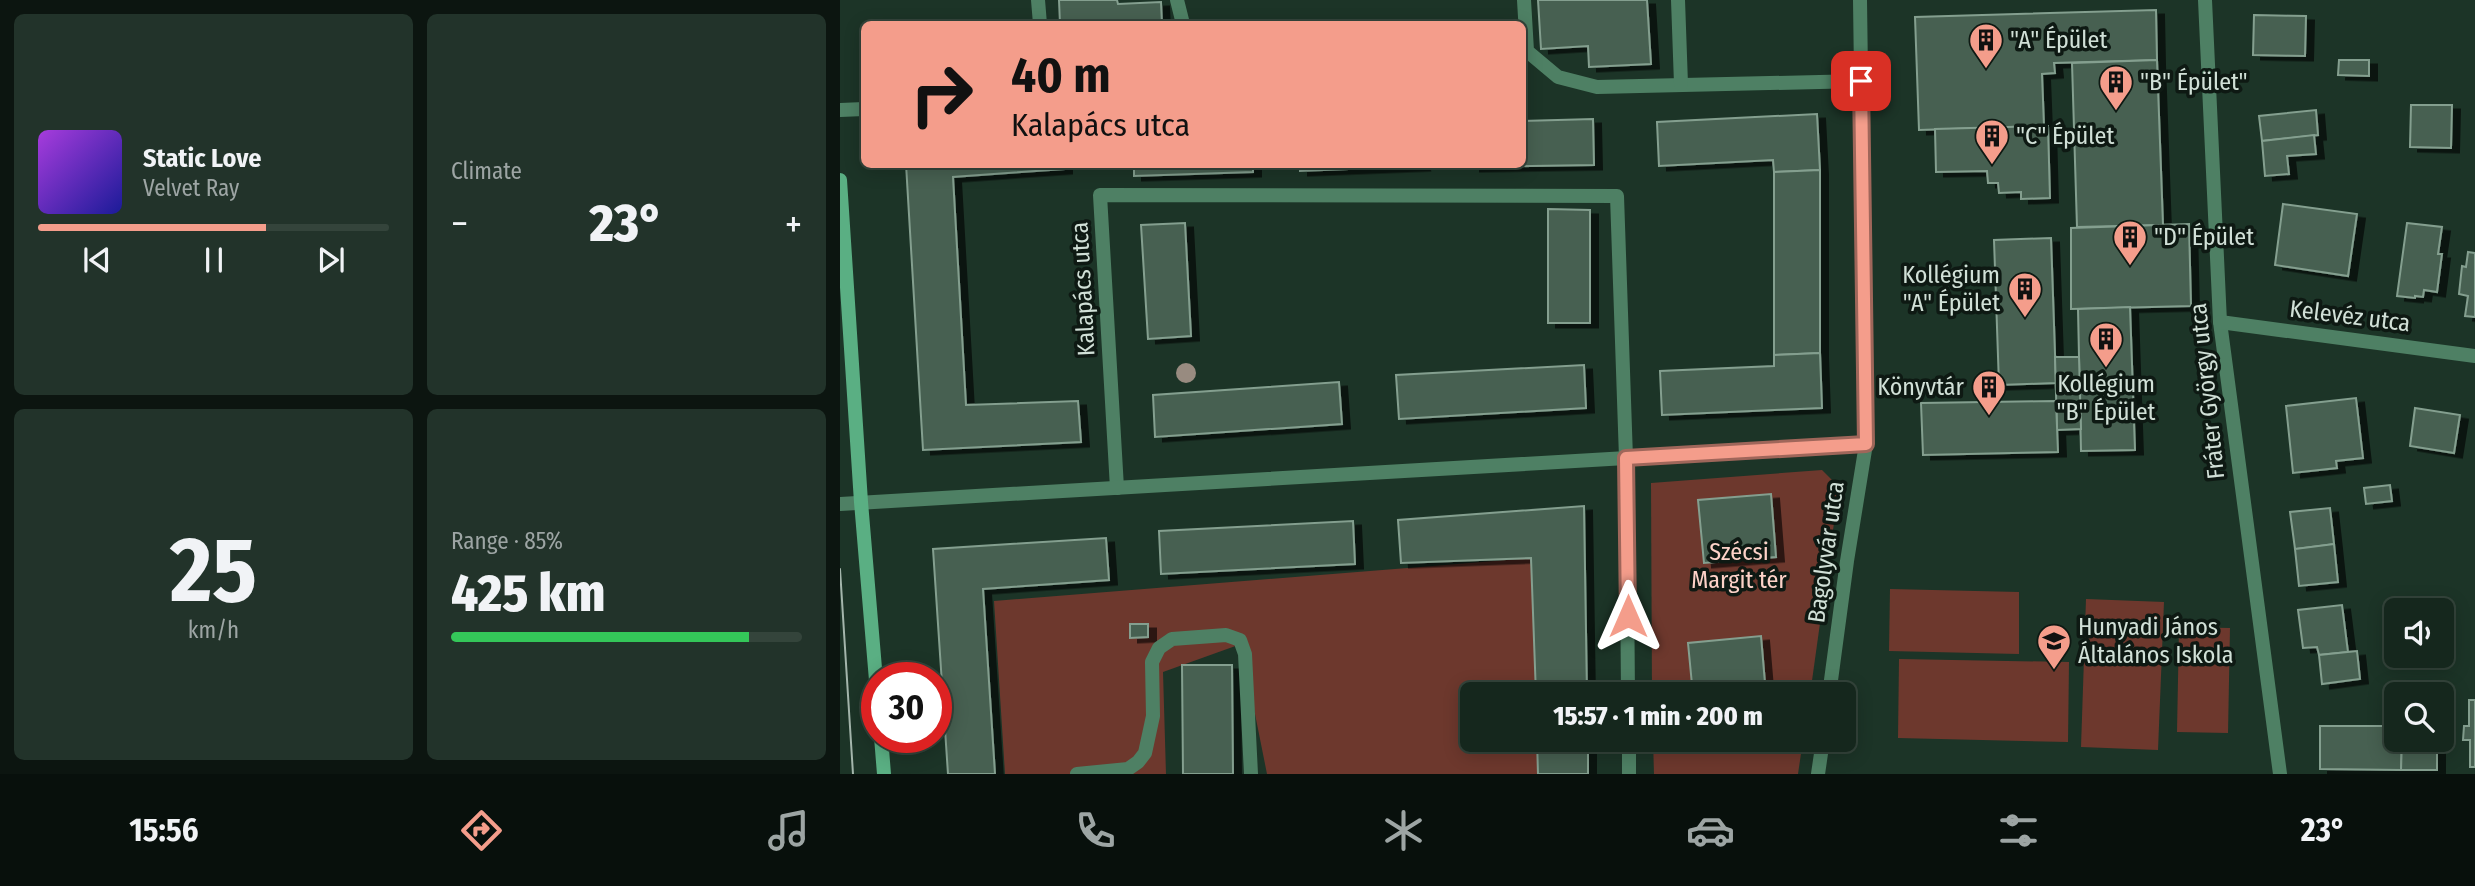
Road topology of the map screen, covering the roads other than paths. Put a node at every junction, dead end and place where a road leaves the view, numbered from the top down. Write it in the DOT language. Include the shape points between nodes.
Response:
graph roads {
  1 [pos="1038,0"];
  2 [pos="1177,0"];
  3 [pos="1524,0"];
  4 [pos="1678,0"];
  5 [pos="1860,0"];
  6 [pos="2205,0"];
  7 [pos="1040,21"];
  8 [pos="1182,21"];
  9 [pos="1525,21"];
  10 [pos="1526,34"];
  11 [pos="1861,81"];
  12 [pos="1681,84"];
  13 [pos="861,109"];
  14 [pos="840,110"];
  15 [pos="840,180"];
  16 [pos="2220,322"];
  17 [pos="2475,356"];
  18 [pos="1866,444"];
  19 [pos="1626,458"];
  20 [pos="1117,488"];
  21 [pos="861,502"];
  22 [pos="840,503"];
  23 [pos="874,662"];
  24 [pos="1628,682"];
  25 [pos="1831,682"];
  26 [pos="1629,752"];
  27 [pos="1821,752"];
  28 [pos="882,753"];
  29 [pos="884,774"];
  30 [pos="1077,774"];
  31 [pos="1251,774"];
  32 [pos="1629,774"];
  33 [pos="1818,774"];
  34 [pos="2280,774"];
  1 -- 7 [label="street"];
  2 -- 8 [label="street"];
  3 -- 9 [label="street"];
  4 -- 12 [label="street"];
  5 -- 11 [label="street, Bagolyvár utca"];
  6 -- 16 [label="street, Fráter György utca"];
  10 -- 12 [label="street" via="1527,51 1558,77 1597,87"];
  11 -- 12 [label="street"];
  11 -- 18 [label="street, Bagolyvár utca"];
  13 -- 14 [label="street"];
  15 -- 21 [label="main road"];
  16 -- 17 [label="street, Kelevéz utca"];
  16 -- 34 [label="street, Fráter György utca"];
  18 -- 19 [label="street"];
  18 -- 25 [label="street, Bagolyvár utca"];
  19 -- 20 [label="street"];
  19 -- 20 [label="street, Kalapács utca" via="1617,196 1100,195"];
  19 -- 24 [label="street"];
  20 -- 21 [label="street"];
  21 -- 22 [label="street"];
  21 -- 23 [label="main road"];
  26 -- 32 [label="street"];
  27 -- 33 [label="street"];
  28 -- 29 [label="main road"];
  30 -- 31 [label="street" via="1128,769 1145,753 1153,716 1152,662 1159,648 1172,639 1226,635 1240,640 1245,654"];
}
